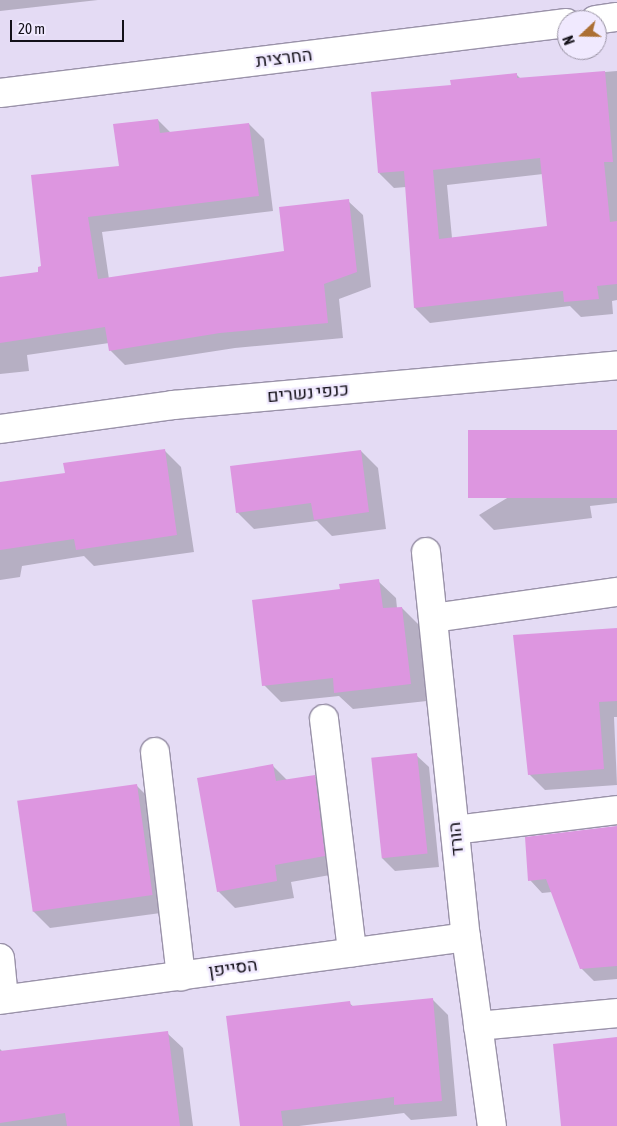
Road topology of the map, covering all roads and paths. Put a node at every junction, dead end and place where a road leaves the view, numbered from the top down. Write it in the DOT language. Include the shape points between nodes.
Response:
graph roads {
  1 [pos="557,25"];
  2 [pos="0,93"];
  3 [pos="617,365"];
  4 [pos="0,429"];
  5 [pos="426,552"];
  6 [pos="617,592"];
  7 [pos="434,618"];
  8 [pos="324,719"];
  9 [pos="155,752"];
  10 [pos="617,810"];
  11 [pos="456,830"];
  12 [pos="466,937"];
  13 [pos="352,952"];
  14 [pos="0,958"];
  15 [pos="181,976"];
  16 [pos="2,1000"];
  17 [pos="617,1012"];
  18 [pos="478,1026"];
  19 [pos="492,1126"];
  1 -- 2 [label="street, החרצית"];
  3 -- 4 [label="street, כנפי נשרים" via="173,405"];
  5 -- 7 [label="street, הורד"];
  6 -- 7 [label="street"];
  7 -- 11 [label="street, הורד"];
  8 -- 13 [label="street"];
  9 -- 15 [label="street"];
  10 -- 11 [label="street"];
  11 -- 12 [label="street, הורד"];
  12 -- 13 [label="street, הסייפן"];
  12 -- 18 [label="street, הורד"];
  13 -- 15 [label="street, הסייפן"];
  14 -- 16 [label="street"];
  15 -- 16 [label="street, הסייפן"];
  17 -- 18 [label="street"];
  18 -- 19 [label="street, הורד"];
}
